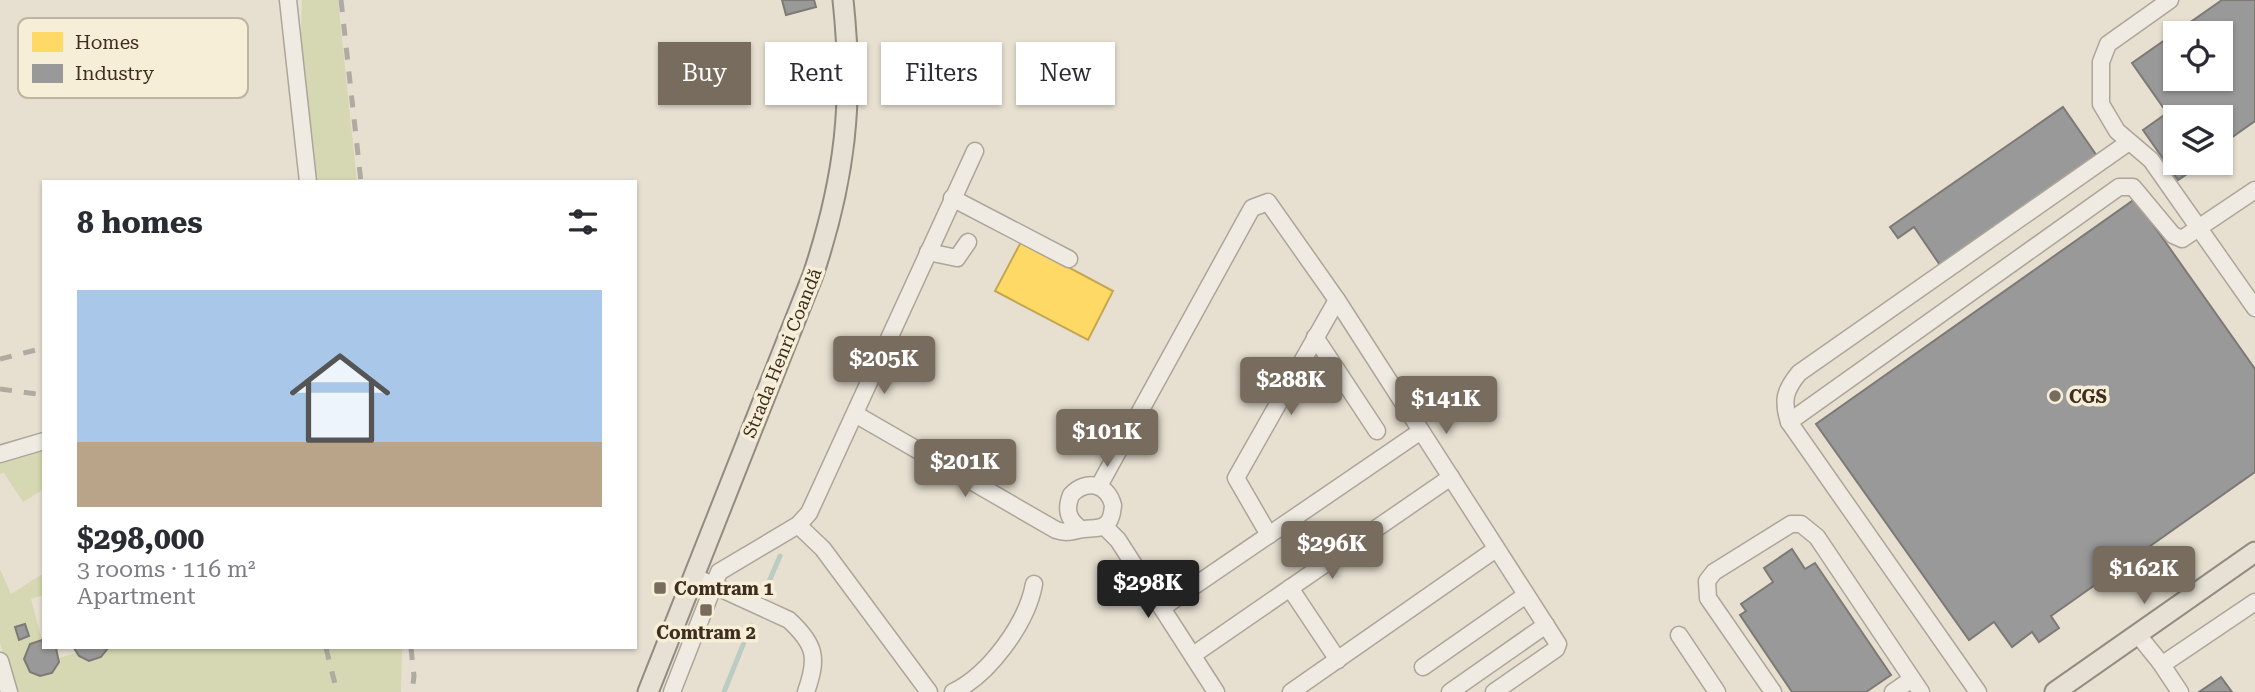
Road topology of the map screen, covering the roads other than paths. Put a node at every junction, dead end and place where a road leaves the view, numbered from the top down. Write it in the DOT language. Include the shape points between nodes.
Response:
graph roads {
  1 [pos="288,0"];
  2 [pos="843,0"];
  3 [pos="2170,0"];
  4 [pos="2129,142"];
  5 [pos="975,151"];
  6 [pos="308,180"];
  7 [pos="2255,190"];
  8 [pos="953,198"];
  9 [pos="2199,228"];
  10 [pos="968,242"];
  11 [pos="928,253"];
  12 [pos="1069,259"];
  13 [pos="1337,300"];
  14 [pos="2255,308"];
  15 [pos="1315,337"];
  16 [pos="855,414"];
  17 [pos="1789,422"];
  18 [pos="1377,431"];
  19 [pos="1421,431"];
  20 [pos="42,442"];
  21 [pos="0,454"];
  22 [pos="1451,477"];
  23 [pos="1099,486"];
  24 [pos="798,525"];
  25 [pos="1104,526"];
  26 [pos="1081,529"];
  27 [pos="1269,535"];
  28 [pos="1496,548"];
  29 [pos="2255,552"];
  30 [pos="693,576"];
  31 [pos="1034,584"];
  32 [pos="713,585"];
  33 [pos="1290,588"];
  34 [pos="1526,595"];
  35 [pos="2255,603"];
  36 [pos="1162,608"];
  37 [pos="1546,625"];
  38 [pos="1679,635"];
  39 [pos="2138,635"];
  40 [pos="1193,655"];
  41 [pos="1338,660"];
  42 [pos="0,662"];
  43 [pos="2160,662"];
  44 [pos="1423,667"];
  45 [pos="1917,686"];
  46 [pos="2176,691"];
  47 [pos="9,692"];
  48 [pos="648,692"];
  49 [pos="672,692"];
  50 [pos="806,692"];
  51 [pos="929,692"];
  52 [pos="953,692"];
  53 [pos="1216,692"];
  54 [pos="1291,692"];
  55 [pos="1450,692"];
  56 [pos="1494,692"];
  57 [pos="1717,692"];
  58 [pos="1773,692"];
  59 [pos="1893,692"];
  60 [pos="1978,692"];
  61 [pos="2055,692"];
  1 -- 6 [label="street"];
  2 -- 30 [label="main road, Strada Henri Coandă" via="847,120 834,208 813,275"];
  3 -- 4 [label="street" via="2121,33 2103,53 2101,104"];
  4 -- 9 [label="street" via="2151,160"];
  4 -- 17 [label="street" via="1799,373 1787,388 1783,405"];
  5 -- 8 [label="street"];
  7 -- 9 [label="street"];
  8 -- 11 [label="street"];
  8 -- 12 [label="street"];
  9 -- 14 [label="street"];
  9 -- 17 [label="street" via="2182,239 2173,235 2133,187 2119,187"];
  10 -- 11 [label="street" via="957,258"];
  11 -- 16 [label="street"];
  13 -- 15 [label="street"];
  13 -- 19 [label="street"];
  13 -- 23 [label="street" via="1275,208 1268,202 1257,204"];
  15 -- 18 [label="street"];
  15 -- 27 [label="street" via="1236,478"];
  16 -- 24 [label="street" via="818,498"];
  16 -- 26 [label="street" via="1056,530"];
  17 -- 60 [label="street"];
  19 -- 22 [label="street"];
  19 -- 27 [label="street"];
  20 -- 21 [label="street"];
  22 -- 28 [label="street"];
  22 -- 33 [label="street"];
  23 -- 25 [label="street" via="1114,505"];
  23 -- 26 [label="street" via="1083,485 1071,495 1069,518"];
  24 -- 32 [label="street" via="726,566"];
  24 -- 51 [label="street" via="824,549"];
  25 -- 26 [label="street"];
  25 -- 36 [label="street"];
  27 -- 36 [label="street"];
  28 -- 34 [label="street"];
  28 -- 41 [label="street"];
  29 -- 39 [label="main road"];
  30 -- 32 [label="street"];
  30 -- 48 [label="main road, Strada Henri Coandă"];
  31 -- 52 [label="street" via="1020,626 996,656"];
  32 -- 49 [label="street"];
  32 -- 50 [label="street" via="789,620 802,631 814,654"];
  33 -- 40 [label="street"];
  33 -- 41 [label="street"];
  34 -- 37 [label="street"];
  34 -- 44 [label="street"];
  35 -- 43 [label="street" via="2175,657"];
  36 -- 40 [label="street"];
  37 -- 55 [label="street"];
  37 -- 56 [label="street" via="1558,643 1556,649"];
  38 -- 57 [label="street"];
  39 -- 43 [label="street"];
  39 -- 61 [label="main road"];
  40 -- 53 [label="street"];
  41 -- 54 [label="street"];
  42 -- 47 [label="street"];
  43 -- 46 [label="street"];
  45 -- 58 [label="street" via="1817,537 1801,524 1791,524 1714,572 1706,589"];
  45 -- 59 [label="street"];
}
